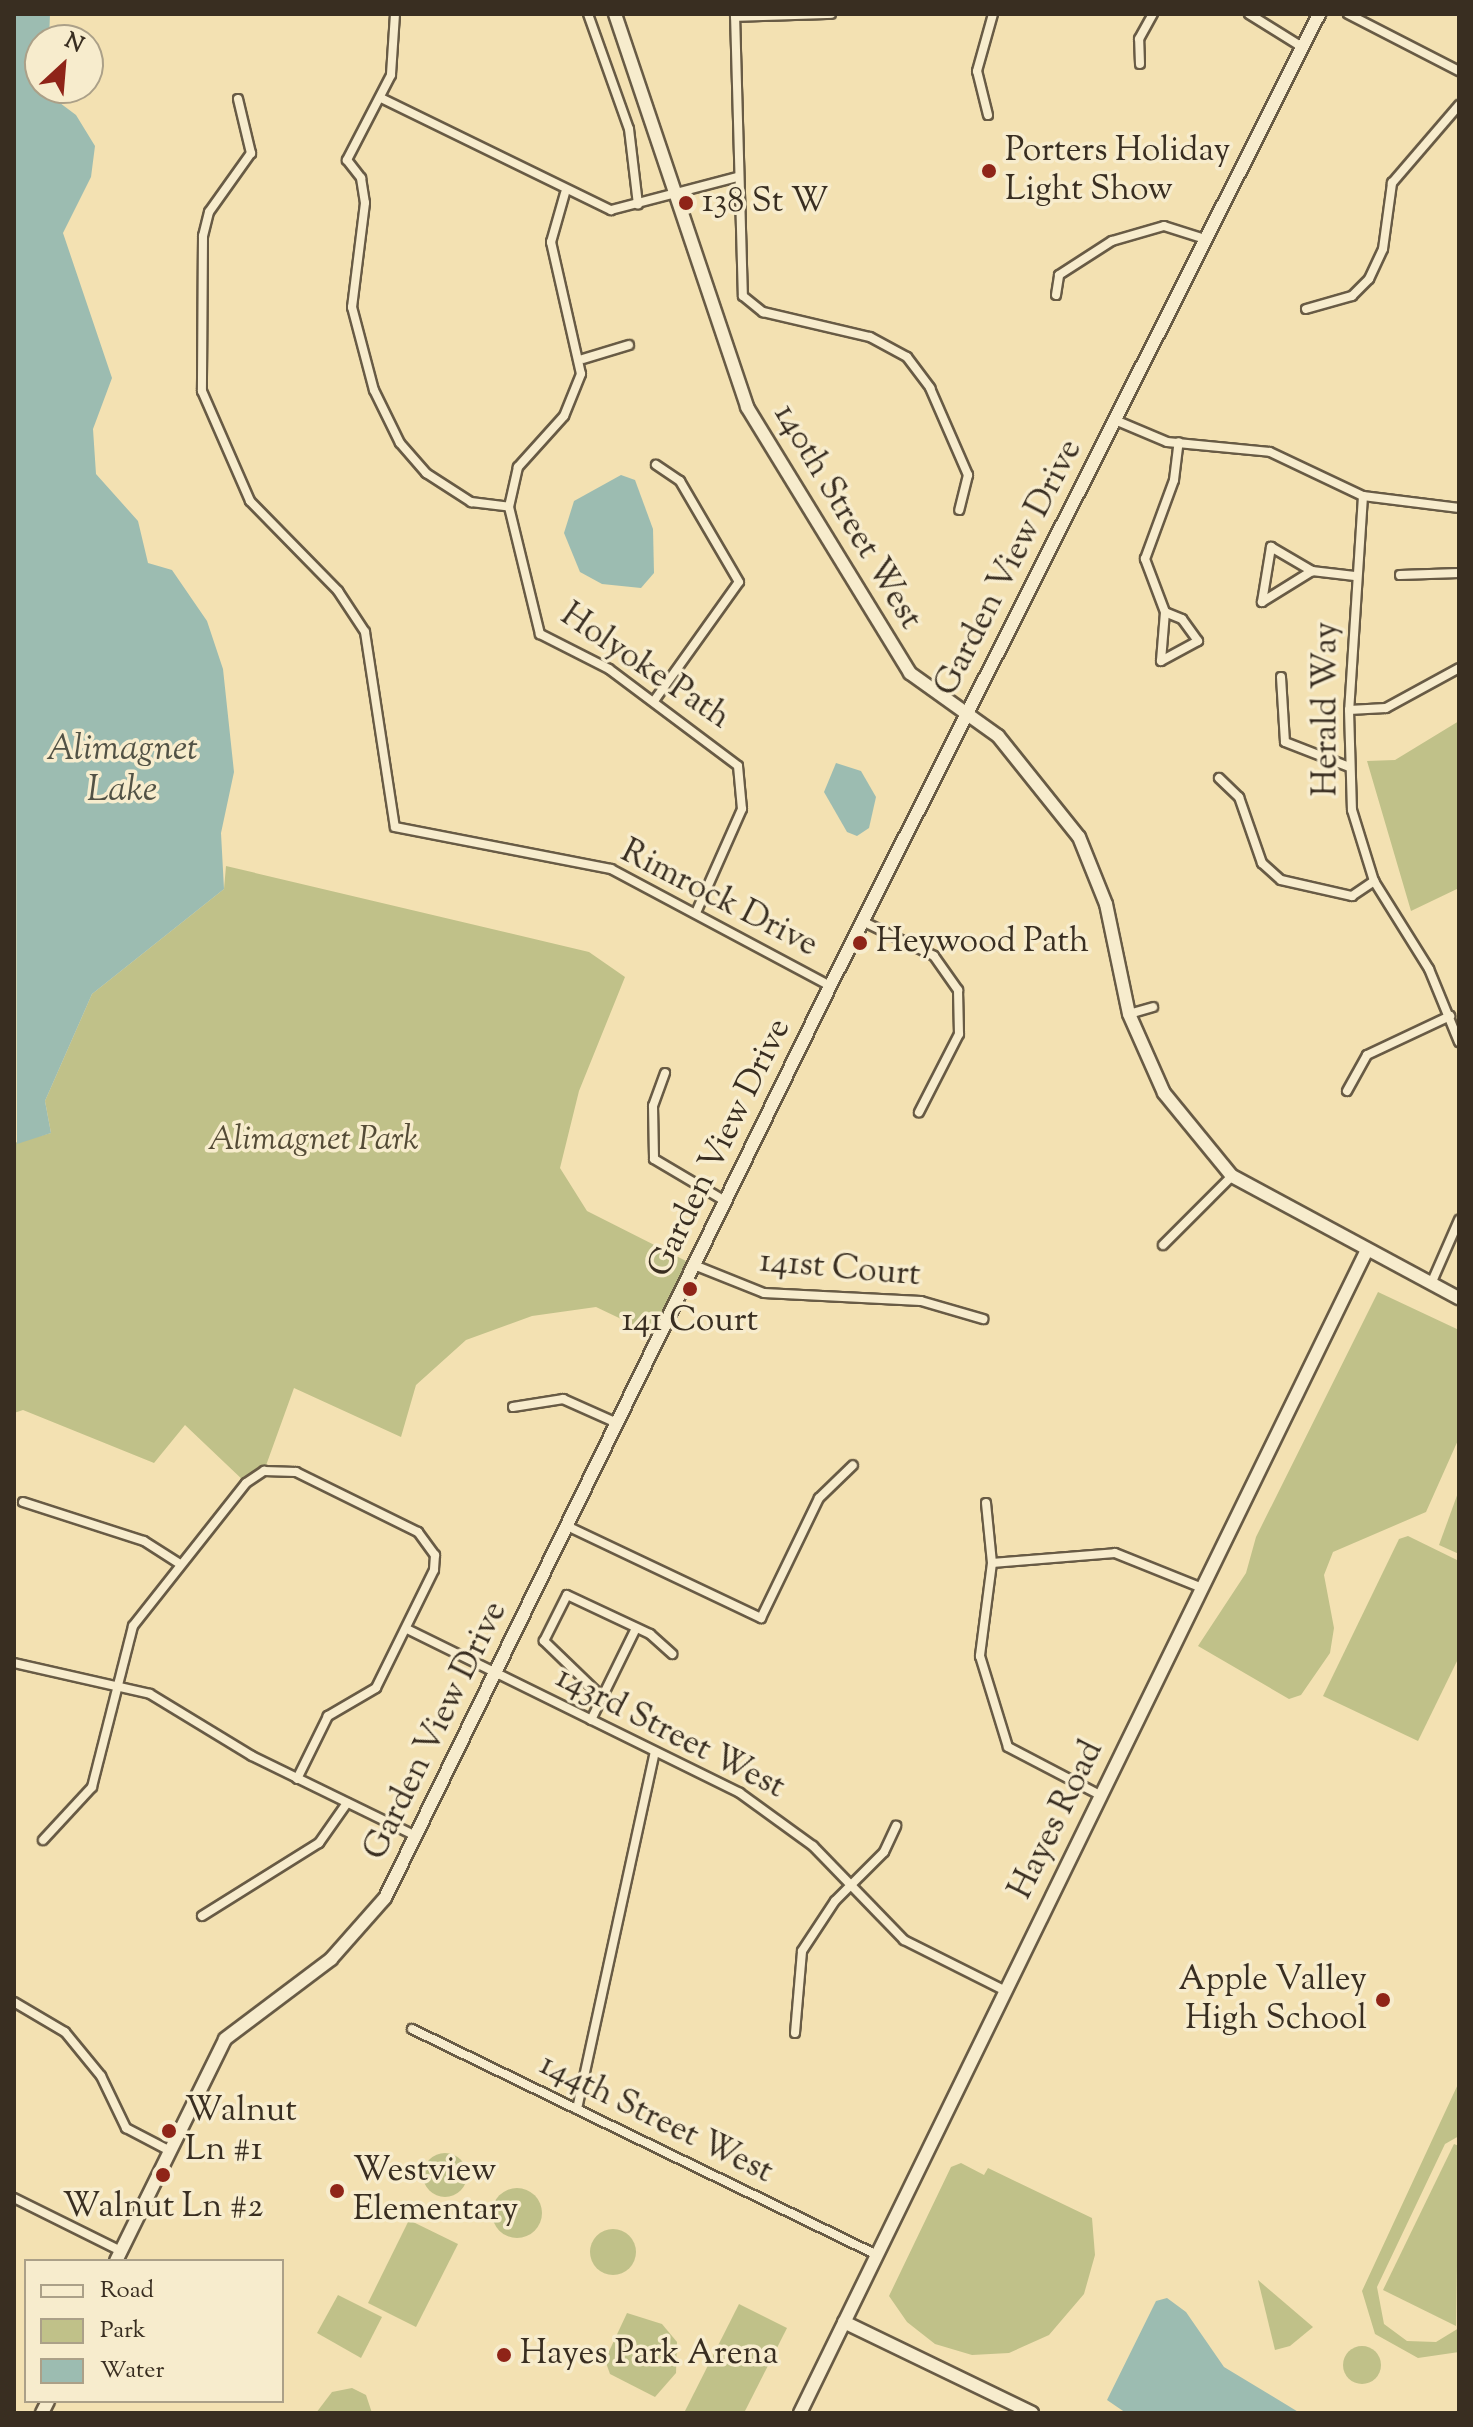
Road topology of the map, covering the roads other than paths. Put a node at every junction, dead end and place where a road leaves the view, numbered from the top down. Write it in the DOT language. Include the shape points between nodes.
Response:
graph roads {
  1 [pos="395,14"];
  2 [pos="588,14"];
  3 [pos="615,14"];
  4 [pos="831,14"];
  5 [pos="993,14"];
  6 [pos="1153,14"];
  7 [pos="1249,14"];
  8 [pos="1319,14"];
  9 [pos="1348,14"];
  10 [pos="735,15"];
  11 [pos="1302,47"];
  12 [pos="1140,64"];
  13 [pos="1459,71"];
  14 [pos="381,98"];
  15 [pos="238,99"];
  16 [pos="1459,105"];
  17 [pos="988,115"];
  18 [pos="737,177"];
  19 [pos="675,192"];
  20 [pos="565,193"];
  21 [pos="638,204"];
  22 [pos="1205,239"];
  23 [pos="1056,295"];
  24 [pos="1306,309"];
  25 [pos="629,345"];
  26 [pos="583,359"];
  27 [pos="1115,420"];
  28 [pos="1179,442"];
  29 [pos="656,465"];
  30 [pos="1363,496"];
  31 [pos="509,507"];
  32 [pos="1459,508"];
  33 [pos="959,510"];
  34 [pos="1312,571"];
  35 [pos="1459,573"];
  36 [pos="1400,575"];
  37 [pos="1355,576"];
  38 [pos="1165,612"];
  39 [pos="1459,668"];
  40 [pos="1281,677"];
  41 [pos="654,701"];
  42 [pos="1349,710"];
  43 [pos="966,715"];
  44 [pos="1349,767"];
  45 [pos="1219,778"];
  46 [pos="1374,881"];
  47 [pos="696,913"];
  48 [pos="862,921"];
  49 [pos="830,986"];
  50 [pos="1153,1007"];
  51 [pos="1129,1014"];
  52 [pos="1450,1016"];
  53 [pos="1459,1042"];
  54 [pos="665,1073"];
  55 [pos="1347,1091"];
  56 [pos="919,1112"];
  57 [pos="1232,1176"];
  58 [pos="725,1201"];
  59 [pos="1459,1220"];
  60 [pos="1163,1245"];
  61 [pos="1366,1252"];
  62 [pos="694,1265"];
  63 [pos="1431,1284"];
  64 [pos="1459,1298"];
  65 [pos="983,1319"];
  66 [pos="513,1407"];
  67 [pos="617,1423"];
  68 [pos="853,1465"];
  69 [pos="23,1502"];
  70 [pos="986,1503"];
  71 [pos="567,1526"];
  72 [pos="992,1563"];
  73 [pos="180,1564"];
  74 [pos="1202,1588"];
  75 [pos="407,1629"];
  76 [pos="635,1630"];
  77 [pos="672,1654"];
  78 [pos="14,1663"];
  79 [pos="495,1674"];
  80 [pos="116,1685"];
  81 [pos="602,1697"];
  82 [pos="591,1720"];
  83 [pos="655,1752"];
  84 [pos="297,1779"];
  85 [pos="1100,1795"];
  86 [pos="347,1803"];
  87 [pos="896,1826"];
  88 [pos="416,1836"];
  89 [pos="43,1840"];
  90 [pos="848,1886"];
  91 [pos="202,1916"];
  92 [pos="1006,1991"];
  93 [pos="14,2002"];
  94 [pos="412,2029"];
  95 [pos="795,2033"];
  96 [pos="577,2109"];
  97 [pos="170,2151"];
  98 [pos="14,2198"];
  99 [pos="877,2255"];
  100 [pos="119,2256"];
  101 [pos="844,2322"];
  102 [pos="800,2413"];
  103 [pos="1032,2413"];
  1 -- 14 [label="street" via="391,75"];
  2 -- 21 [label="street" via="629,129"];
  3 -- 19 [label="street, 140th Street West"];
  4 -- 10 [label="street"];
  5 -- 17 [label="street" via="978,51"];
  6 -- 12 [label="street" via="1139,39"];
  7 -- 11 [label="street"];
  8 -- 11 [label="street, Garden View Drive"];
  9 -- 13 [label="street"];
  10 -- 18 [label="street"];
  11 -- 22 [label="street, Garden View Drive"];
  14 -- 20 [label="street"];
  14 -- 31 [label="street" via="347,160 361,178 365,203 352,307 374,390 400,443 426,473 471,502"];
  15 -- 47 [label="street, Rimrock Drive" via="251,153 209,212 203,236 202,391 250,501 338,591 365,632 395,827 611,869"];
  16 -- 24 [label="street" via="1392,183 1383,249 1369,279 1352,296"];
  18 -- 19 [label="street"];
  18 -- 33 [label="street" via="743,296 763,312 870,337 907,357 930,388 968,475"];
  19 -- 21 [label="street"];
  19 -- 43 [label="street, 140th Street West" via="747,407 910,673"];
  20 -- 21 [label="street" via="611,210"];
  20 -- 26 [label="street" via="551,242"];
  22 -- 23 [label="street" via="1164,226 1112,241 1059,275"];
  22 -- 27 [label="street, Garden View Drive"];
  25 -- 26 [label="street"];
  26 -- 31 [label="street, Holyoke Path" via="564,416 518,467"];
  27 -- 28 [label="street"];
  27 -- 43 [label="street, Garden View Drive"];
  28 -- 30 [label="street" via="1270,452"];
  28 -- 38 [label="street" via="1174,480 1145,559"];
  29 -- 41 [label="street" via="680,481 739,582"];
  30 -- 32 [label="street"];
  30 -- 37 [label="street, Herald Way"];
  31 -- 41 [label="street, Holyoke Path" via="540,634"];
  34 -- 34 [label="street" via="1271,547 1262,602 1270,602"];
  34 -- 37 [label="street"];
  35 -- 36 [label="street"];
  37 -- 42 [label="street, Herald Way"];
  38 -- 38 [label="street" via="1182,619 1198,641 1161,661"];
  39 -- 42 [label="street" via="1386,708"];
  40 -- 44 [label="street" via="1285,742"];
  41 -- 47 [label="street, Holyoke Path" via="727,753 744,780 742,809"];
  42 -- 44 [label="street, Herald Way"];
  43 -- 48 [label="street, Garden View Drive"];
  43 -- 51 [label="street, 140th Street West" via="1030,769 1079,837 1106,904"];
  44 -- 46 [label="street, Herald Way" via="1352,810"];
  45 -- 46 [label="street" via="1239,797 1262,863 1281,880 1352,896"];
  46 -- 52 [label="street, Herald Way"];
  47 -- 49 [label="street, Rimrock Drive"];
  48 -- 49 [label="street, Garden View Drive"];
  48 -- 56 [label="street" via="934,956 958,990 959,1034"];
  49 -- 58 [label="street, Garden View Drive"];
  50 -- 51 [label="street"];
  51 -- 57 [label="street, 140th Street West" via="1164,1093"];
  52 -- 53 [label="street, Herald Way"];
  52 -- 55 [label="street" via="1367,1055"];
  54 -- 58 [label="street" via="653,1106 654,1159"];
  57 -- 60 [label="street"];
  57 -- 61 [label="street, 140th Street West"];
  58 -- 62 [label="street, Garden View Drive"];
  59 -- 63 [label="street"];
  61 -- 63 [label="street, 140th Street West"];
  61 -- 74 [label="street, Hayes Road"];
  62 -- 65 [label="street, 141st Court" via="764,1293 921,1301"];
  62 -- 67 [label="street, Garden View Drive"];
  63 -- 64 [label="street, 140th Street West"];
  66 -- 67 [label="street" via="563,1399"];
  67 -- 71 [label="street, Garden View Drive"];
  68 -- 71 [label="street" via="819,1498 761,1618"];
  69 -- 73 [label="street" via="144,1541"];
  70 -- 72 [label="street"];
  71 -- 79 [label="street, Garden View Drive"];
  72 -- 74 [label="street" via="1115,1553"];
  72 -- 85 [label="street" via="980,1656 1008,1747"];
  73 -- 75 [label="street" via="246,1483 264,1471 296,1472 429,1542 434,1570"];
  73 -- 80 [label="street" via="133,1626"];
  74 -- 85 [label="street, Hayes Road"];
  75 -- 79 [label="street, 143rd Street West"];
  75 -- 84 [label="street" via="376,1688 328,1716"];
  76 -- 77 [label="street"];
  76 -- 81 [label="street"];
  76 -- 81 [label="street" via="567,1595 546,1627 550,1652"];
  78 -- 80 [label="street"];
  79 -- 82 [label="street, 143rd Street West"];
  79 -- 88 [label="street, Garden View Drive"];
  80 -- 84 [label="street" via="181,1707"];
  80 -- 89 [label="street" via="92,1787"];
  81 -- 82 [label="street"];
  82 -- 83 [label="street, 143rd Street West"];
  83 -- 90 [label="street, 143rd Street West" via="776,1815"];
  83 -- 96 [label="street"];
  84 -- 86 [label="street"];
  85 -- 92 [label="street, Hayes Road"];
  86 -- 88 [label="street"];
  86 -- 91 [label="street" via="319,1843"];
  87 -- 90 [label="street" via="884,1852"];
  88 -- 97 [label="street, Garden View Drive" via="358,1934 225,2039"];
  90 -- 92 [label="street, 143rd Street West" via="904,1940"];
  90 -- 95 [label="street" via="802,1951"];
  92 -- 99 [label="street, Hayes Road"];
  93 -- 97 [label="street" via="65,2032 101,2076 126,2128"];
  94 -- 96 [label="street, 144th Street West"];
  96 -- 99 [label="street, 144th Street West"];
  97 -- 100 [label="street, Garden View Drive"];
  98 -- 100 [label="street"];
  99 -- 101 [label="street, Hayes Road"];
  101 -- 102 [label="street, Hayes Road"];
  101 -- 103 [label="street"];
}
